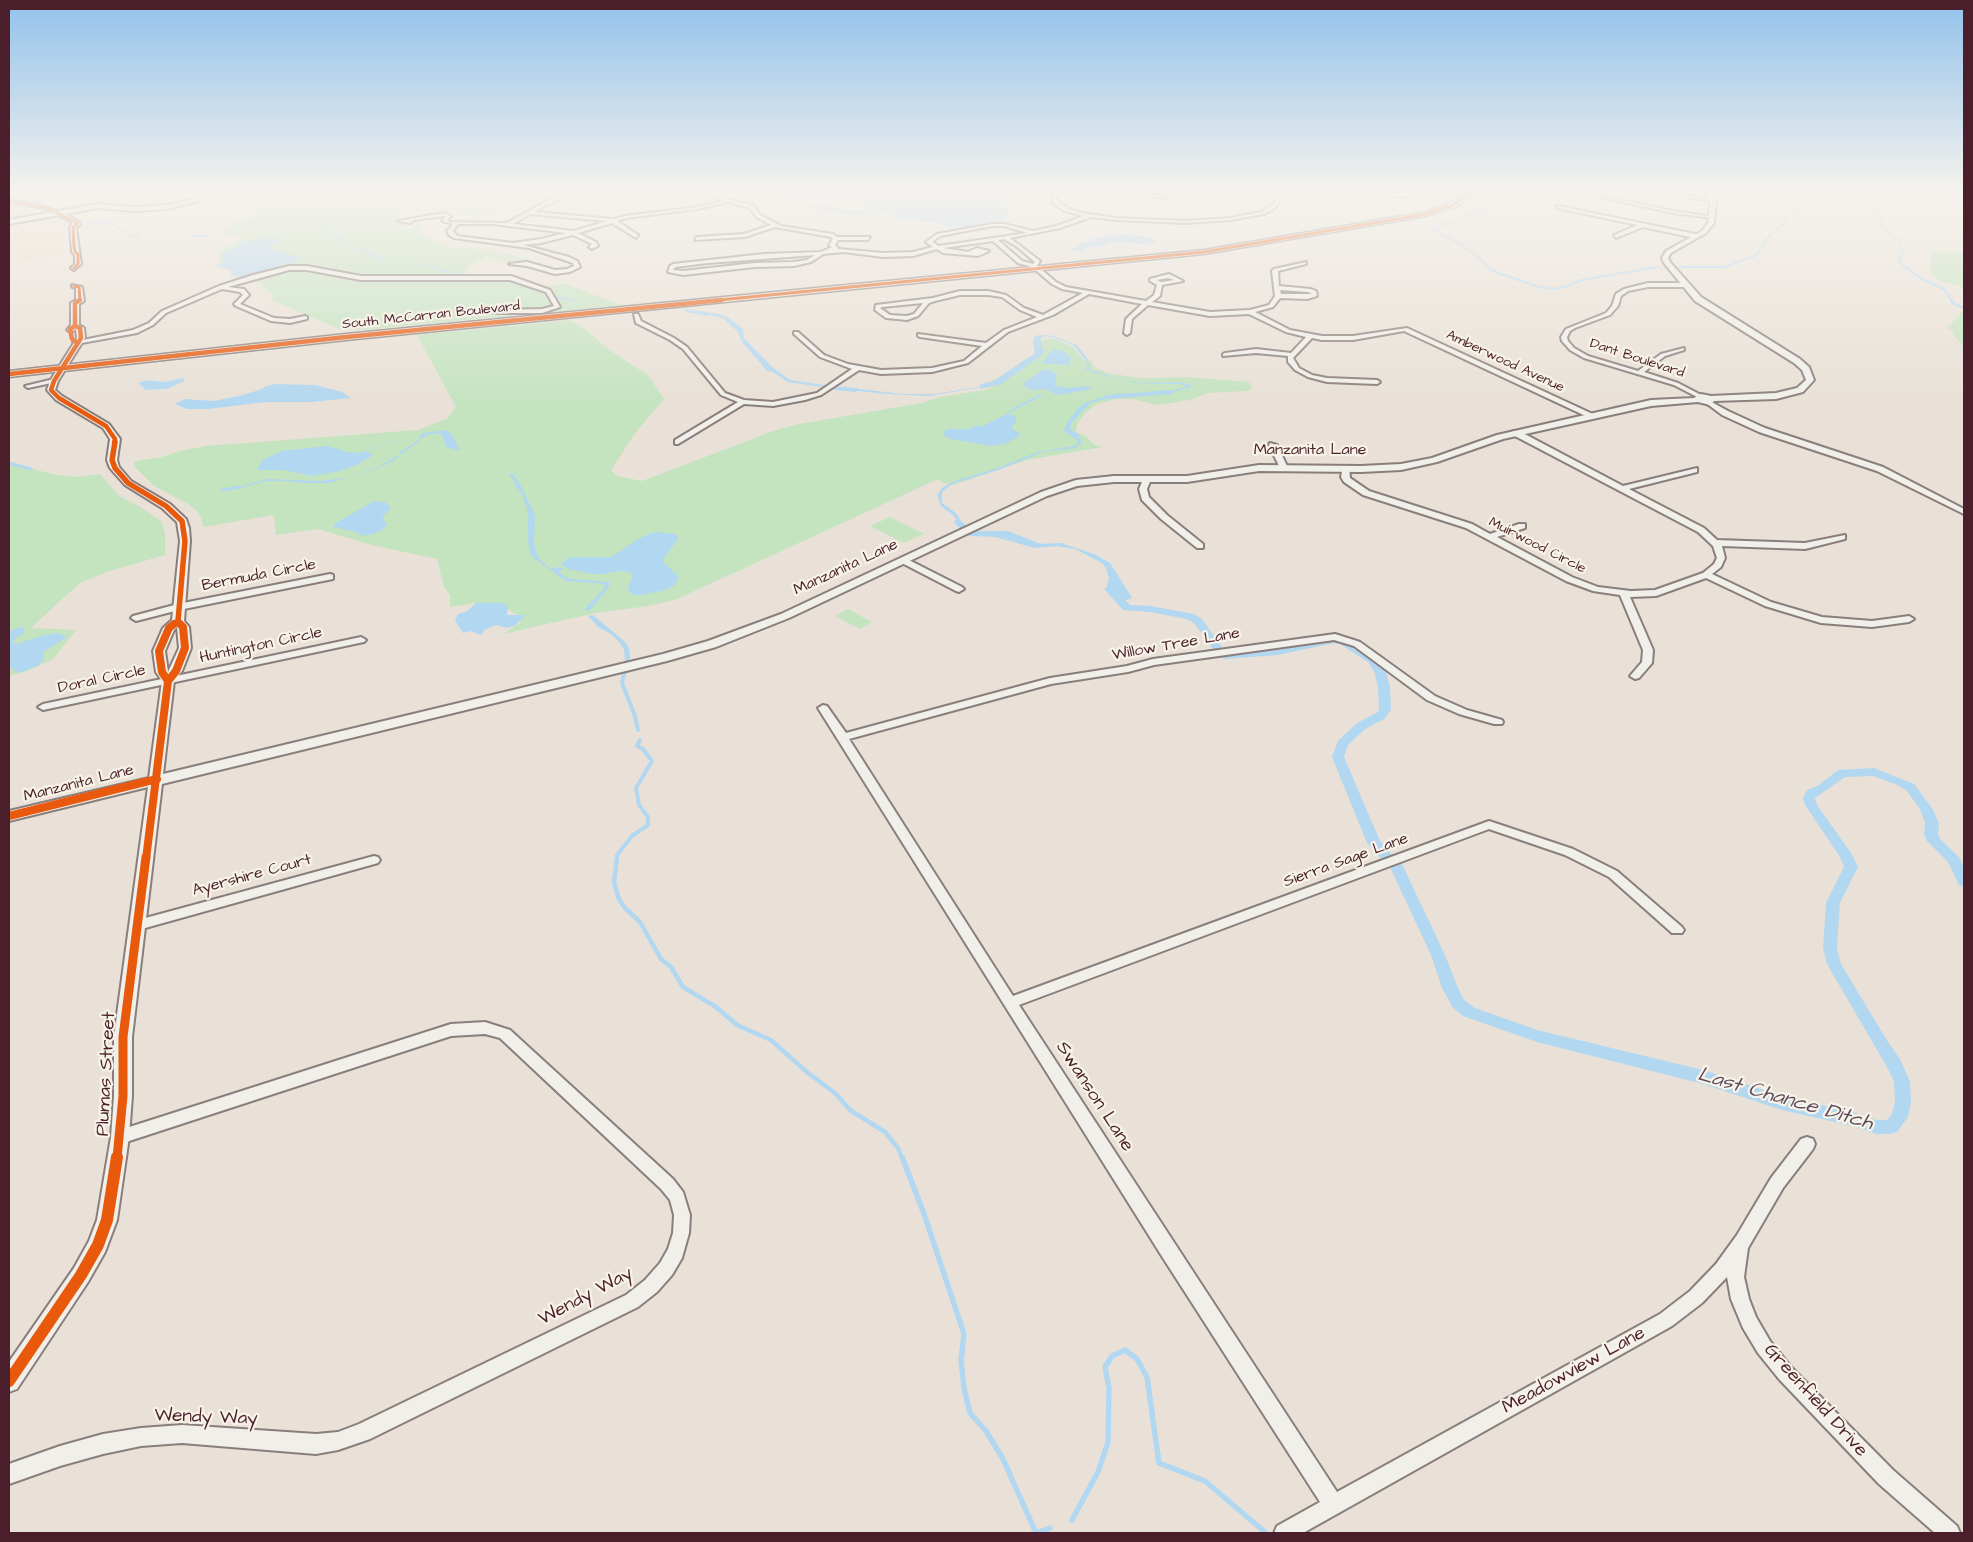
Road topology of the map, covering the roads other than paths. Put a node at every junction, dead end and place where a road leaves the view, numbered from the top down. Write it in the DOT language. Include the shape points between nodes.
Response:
graph roads {
  1 [pos="78,262"];
  2 [pos="575,262"];
  3 [pos="701,262"];
  4 [pos="804,262"];
  5 [pos="1020,262"];
  6 [pos="1038,262"];
  7 [pos="1092,262"];
  8 [pos="1099,262"];
  9 [pos="1667,262"];
  10 [pos="1304,263"];
  11 [pos="512,264"];
  12 [pos="1036,268"];
  13 [pos="1160,284"];
  14 [pos="1685,285"];
  15 [pos="220,288"];
  16 [pos="1277,288"];
  17 [pos="1087,293"];
  18 [pos="1278,296"];
  19 [pos="933,300"];
  20 [pos="1146,304"];
  21 [pos="496,312"];
  22 [pos="1250,312"];
  23 [pos="636,315"];
  24 [pos="305,318"];
  25 [pos="1042,318"];
  26 [pos="796,333"];
  27 [pos="1127,333"];
  28 [pos="920,335"];
  29 [pos="1310,336"];
  30 [pos="76,342"];
  31 [pos="986,345"];
  32 [pos="1682,349"];
  33 [pos="1226,355"];
  34 [pos="1292,355"];
  35 [pos="63,366"];
  36 [pos="857,369"];
  37 [pos="9,370"];
  38 [pos="1639,373"];
  39 [pos="9,374"];
  40 [pos="54,381"];
  41 [pos="1377,382"];
  42 [pos="28,386"];
  43 [pos="1705,399"];
  44 [pos="743,402"];
  45 [pos="1593,416"];
  46 [pos="1516,433"];
  47 [pos="678,442"];
  48 [pos="1273,445"];
  49 [pos="1284,468"];
  50 [pos="1346,468"];
  51 [pos="1694,470"];
  52 [pos="1147,479"];
  53 [pos="1621,489"];
  54 [pos="1964,512"];
  55 [pos="1522,526"];
  56 [pos="1490,537"];
  57 [pos="1842,537"];
  58 [pos="1716,543"];
  59 [pos="1200,546"];
  60 [pos="903,560"];
  61 [pos="1706,575"];
  62 [pos="330,577"];
  63 [pos="960,589"];
  64 [pos="1624,594"];
  65 [pos="178,607"];
  66 [pos="136,618"];
  67 [pos="1908,619"];
  68 [pos="178,621"];
  69 [pos="360,640"];
  70 [pos="1635,676"];
  71 [pos="168,681"];
  72 [pos="43,707"];
  73 [pos="823,708"];
  74 [pos="1498,722"];
  75 [pos="843,737"];
  76 [pos="157,778"];
  77 [pos="9,816"];
  78 [pos="374,860"];
  79 [pos="138,925"];
  80 [pos="1677,930"];
  81 [pos="1010,1004"];
  82 [pos="120,1137"];
  83 [pos="1807,1144"];
  84 [pos="1743,1240"];
  85 [pos="9,1381"];
  86 [pos="9,1474"];
  87 [pos="1334,1505"];
  88 [pos="1284,1533"];
  89 [pos="1950,1533"];
  1 -- 30 [label="street" via="74,268 74,286 70,288 70,303 75,303 75,326 70,329"];
  2 -- 11 [label="street" via="577,267 559,272 527,264"];
  3 -- 4 [label="street" via="673,266 670,271 683,273"];
  5 -- 12 [label="street"];
  6 -- 12 [label="street"];
  7 -- 12 [label="main road, South McCarran Boulevard"];
  8 -- 12 [label="main road, South McCarran Boulevard"];
  9 -- 14 [label="street, Manzanita Lane"];
  10 -- 16 [label="street" via="1276,270"];
  12 -- 17 [label="street" via="1058,286"];
  12 -- 35 [label="main road, South McCarran Boulevard"];
  13 -- 20 [label="street" via="1157,296"];
  14 -- 38 [label="street, Dant Boulevard" via="1648,285 1626,290 1618,295 1608,314 1565,333 1567,344 1578,353"];
  14 -- 43 [label="street, Manzanita Lane" via="1698,299 1797,361 1810,377 1805,387 1785,395"];
  15 -- 21 [label="street" via="276,270 298,268 361,278 499,277 545,289 557,307 542,311"];
  15 -- 24 [label="street" via="242,290 246,295 238,306 273,320"];
  15 -- 30 [label="street" via="164,312 151,324 134,332"];
  16 -- 18 [label="street"];
  16 -- 18 [label="street" via="1309,290 1315,295"];
  17 -- 20 [label="street"];
  17 -- 25 [label="street"];
  18 -- 22 [label="street" via="1271,306"];
  19 -- 19 [label="street" via="916,315 907,318 888,317 877,309 882,305"];
  19 -- 25 [label="street" via="960,293 988,293 1004,296"];
  20 -- 22 [label="street" via="1210,314"];
  20 -- 27 [label="street" via="1129,319"];
  22 -- 29 [label="street" via="1280,328"];
  23 -- 44 [label="street" via="638,322 685,348 723,394"];
  25 -- 31 [label="street" via="1006,331"];
  26 -- 36 [label="street" via="822,356"];
  28 -- 31 [label="street"];
  29 -- 34 [label="street"];
  29 -- 45 [label="street, Amberwood Avenue" via="1353,338 1407,330"];
  30 -- 35 [label="street"];
  31 -- 36 [label="street" via="966,362 944,369 907,372"];
  32 -- 38 [label="street" via="1663,355"];
  33 -- 34 [label="street" via="1256,351"];
  34 -- 41 [label="street" via="1293,366 1310,376"];
  35 -- 37 [label="main road, South McCarran Boulevard"];
  35 -- 39 [label="main road, South McCarran Boulevard"];
  35 -- 40 [label="street"];
  36 -- 44 [label="street" via="819,394 804,399 773,404"];
  38 -- 43 [label="street, Dant Boulevard" via="1676,384"];
  40 -- 42 [label="street"];
  40 -- 65 [label="street, Plumas Street" via="51,390 106,426 115,439 112,460 115,468 128,484 166,506 182,521 186,541"];
  43 -- 45 [label="street, Manzanita Lane" via="1651,403"];
  43 -- 54 [label="street, Dant Boulevard" via="1725,413 1762,430 1884,471"];
  44 -- 47 [label="street"];
  45 -- 46 [label="street, Manzanita Lane"];
  46 -- 50 [label="street, Manzanita Lane" via="1414,464"];
  46 -- 53 [label="street"];
  48 -- 49 [label="street"];
  49 -- 50 [label="street, Manzanita Lane"];
  49 -- 52 [label="street, Manzanita Lane" via="1251,468 1187,480"];
  50 -- 56 [label="street, Muirwood Circle" via="1347,480 1366,493 1457,521"];
  51 -- 53 [label="street"];
  52 -- 59 [label="street" via="1143,489 1145,498"];
  52 -- 60 [label="street, Manzanita Lane" via="1104,479 1066,486"];
  53 -- 58 [label="street" via="1700,530"];
  55 -- 56 [label="street"];
  56 -- 64 [label="street, Muirwood Circle" via="1568,579"];
  57 -- 58 [label="street" via="1805,546"];
  58 -- 61 [label="street" via="1720,558"];
  60 -- 63 [label="street"];
  60 -- 76 [label="street, Manzanita Lane" via="748,632 689,651"];
  61 -- 64 [label="street, Muirwood Circle" via="1666,591"];
  61 -- 67 [label="street" via="1768,604 1821,620 1872,624"];
  62 -- 65 [label="street, Bermuda Circle"];
  64 -- 70 [label="street" via="1648,650 1647,663"];
  65 -- 66 [label="street, Bermuda Circle"];
  65 -- 68 [label="street, Plumas Street"];
  68 -- 71 [label="street, Plumas Street" via="183,627 185,648 176,671"];
  68 -- 71 [label="street, Plumas Street" via="169,628 159,651 162,672"];
  69 -- 71 [label="street, Huntington Circle"];
  71 -- 72 [label="street, Doral Circle"];
  71 -- 76 [label="street, Plumas Street"];
  73 -- 75 [label="street, Swanson Lane"];
  74 -- 75 [label="street, Willow Tree Lane" via="1431,698 1357,644 1335,637 1153,662 1050,681"];
  75 -- 81 [label="street, Swanson Lane"];
  76 -- 77 [label="street, Manzanita Lane"];
  76 -- 79 [label="street, Plumas Street"];
  78 -- 79 [label="street, Ayershire Court"];
  79 -- 82 [label="street, Plumas Street" via="122,1052"];
  80 -- 81 [label="street, Sierra Sage Lane" via="1612,874 1569,852 1489,825"];
  81 -- 87 [label="street, Swanson Lane"];
  82 -- 85 [label="street, Plumas Street" via="112,1201 98,1245"];
  82 -- 86 [label="street, Wendy Way" via="451,1030 485,1028 505,1034 667,1184 677,1197 682,1215 681,1233 676,1252 666,1269 652,1286 632,1301 363,1432 338,1441 316,1444 182,1434 141,1437 94,1446"];
  83 -- 84 [label="street, Meadowview Lane" via="1777,1183"];
  84 -- 87 [label="street, Meadowview Lane" via="1722,1270 1696,1297 1666,1320"];
  84 -- 89 [label="street, Greenfield Drive" via="1736,1263 1740,1299 1764,1347 1886,1478"];
  87 -- 88 [label="street, Meadowview Lane"];
}
